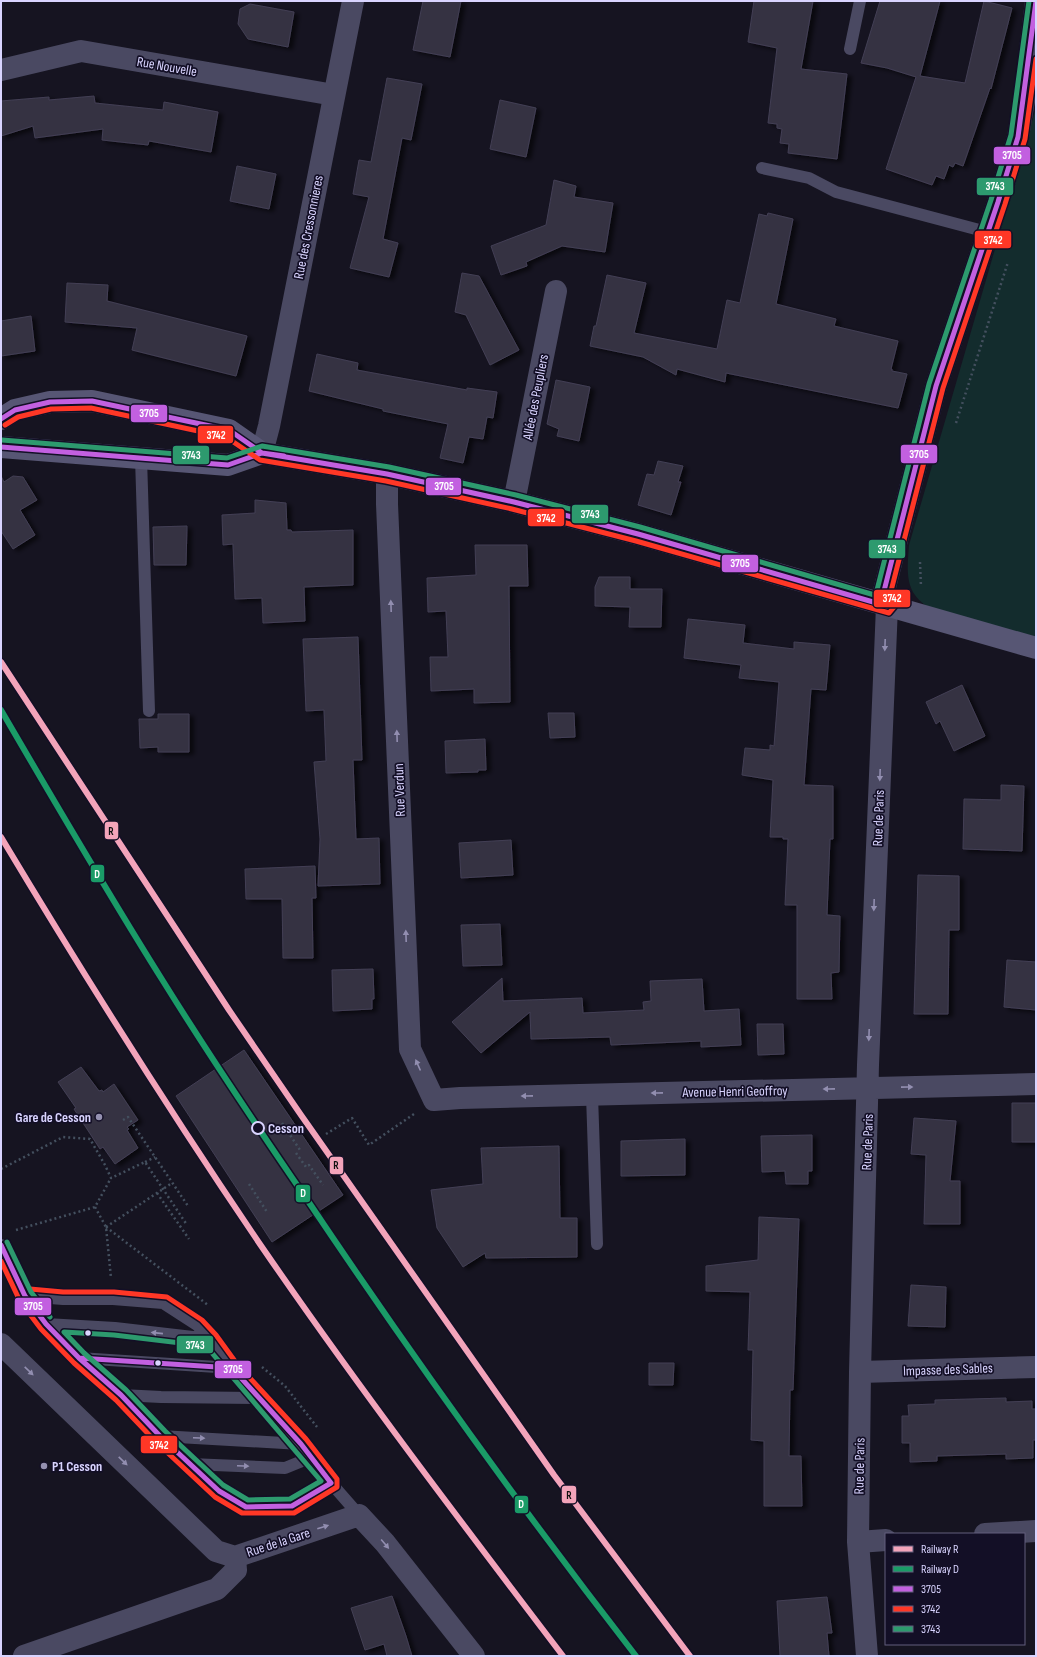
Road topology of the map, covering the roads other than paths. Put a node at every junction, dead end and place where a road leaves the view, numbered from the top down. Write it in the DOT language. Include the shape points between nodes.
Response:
graph roads {
  1 [pos="353,1"];
  2 [pos="860,1"];
  3 [pos="1036,1"];
  4 [pos="850,49"];
  5 [pos="1,70"];
  6 [pos="1032,72"];
  7 [pos="334,95"];
  8 [pos="762,168"];
  9 [pos="987,232"];
  10 [pos="556,291"];
  11 [pos="1,419"];
  12 [pos="1,447"];
  13 [pos="262,452"];
  14 [pos="141,458"];
  15 [pos="387,474"];
  16 [pos="514,502"];
  17 [pos="887,606"];
  18 [pos="1036,648"];
  19 [pos="149,711"];
  20 [pos="1036,1084"];
  21 [pos="868,1088"];
  22 [pos="592,1095"];
  23 [pos="434,1100"];
  24 [pos="596,1244"];
  25 [pos="1,1245"];
  26 [pos="25,1296"];
  27 [pos="46,1324"];
  28 [pos="210,1339"];
  29 [pos="1,1344"];
  30 [pos="79,1358"];
  31 [pos="1036,1366"];
  32 [pos="232,1368"];
  33 [pos="860,1372"];
  34 [pos="121,1395"];
  35 [pos="259,1398"];
  36 [pos="160,1436"];
  37 [pos="301,1444"];
  38 [pos="312,1457"];
  39 [pos="190,1464"];
  40 [pos="331,1483"];
  41 [pos="359,1515"];
  42 [pos="1036,1531"];
  43 [pos="1002,1533"];
  44 [pos="885,1540"];
  45 [pos="858,1542"];
  46 [pos="235,1557"];
  47 [pos="24,1656"];
  48 [pos="474,1656"];
  49 [pos="867,1656"];
  1 -- 7 [label="street, Rue des Cressonnieres"];
  2 -- 4 [label="lane"];
  3 -- 6 [label="street, Rue de Paris"];
  5 -- 7 [label="street, Rue Nouvelle" via="81,51"];
  6 -- 9 [label="street, Rue de Paris" via="1018,137"];
  7 -- 13 [label="street, Rue des Cressonnieres"];
  8 -- 9 [label="lane" via="809,178 836,192"];
  9 -- 17 [label="street, Rue de Paris" via="936,386 886,581 884,591"];
  10 -- 16 [label="street, Allée des Peupliers"];
  11 -- 13 [label="street" via="15,410 50,402 92,401 229,430"];
  12 -- 14 [label="street"];
  13 -- 14 [label="street" via="228,465"];
  13 -- 15 [label="street"];
  14 -- 19 [label="lane"];
  15 -- 16 [label="street"];
  23 -- 15 [label="street, Rue Verdun, one-way" via="410,1049"];
  16 -- 17 [label="street" via="638,534"];
  17 -- 18 [label="street"];
  17 -- 21 [label="street, Rue de Paris, one-way"];
  21 -- 20 [label="street, Avenue Henri Geoffroy, one-way"];
  21 -- 22 [label="street, Avenue Henri Geoffroy, one-way"];
  21 -- 33 [label="street, Rue de Paris"];
  22 -- 23 [label="street, Avenue Henri Geoffroy, one-way"];
  22 -- 24 [label="lane"];
  25 -- 26 [label="lane"];
  26 -- 27 [label="lane"];
  26 -- 28 [label="lane" via="163,1303 197,1325"];
  28 -- 27 [label="lane, one-way" via="115,1328"];
  27 -- 30 [label="lane"];
  28 -- 32 [label="lane"];
  29 -- 46 [label="street, Rue de la Gare, one-way" via="216,1551"];
  30 -- 32 [label="lane"];
  30 -- 34 [label="lane"];
  31 -- 33 [label="street, Impasse des Sables"];
  32 -- 35 [label="lane"];
  33 -- 45 [label="street, Rue de Paris"];
  34 -- 35 [label="lane"];
  34 -- 36 [label="lane"];
  35 -- 37 [label="lane"];
  36 -- 37 [label="lane, one-way"];
  36 -- 39 [label="lane"];
  37 -- 38 [label="lane"];
  39 -- 38 [label="lane, one-way" via="285,1468"];
  38 -- 40 [label="lane"];
  39 -- 40 [label="lane" via="219,1491 246,1507 292,1506"];
  40 -- 41 [label="lane"];
  46 -- 41 [label="street, Rue de la Gare, one-way"];
  41 -- 48 [label="street, one-way" via="385,1543"];
  42 -- 43 [label="street"];
  44 -- 45 [label="street"];
  45 -- 49 [label="street, Rue de Paris"];
  46 -- 47 [label="street" via="236,1570 217,1589"];
}
